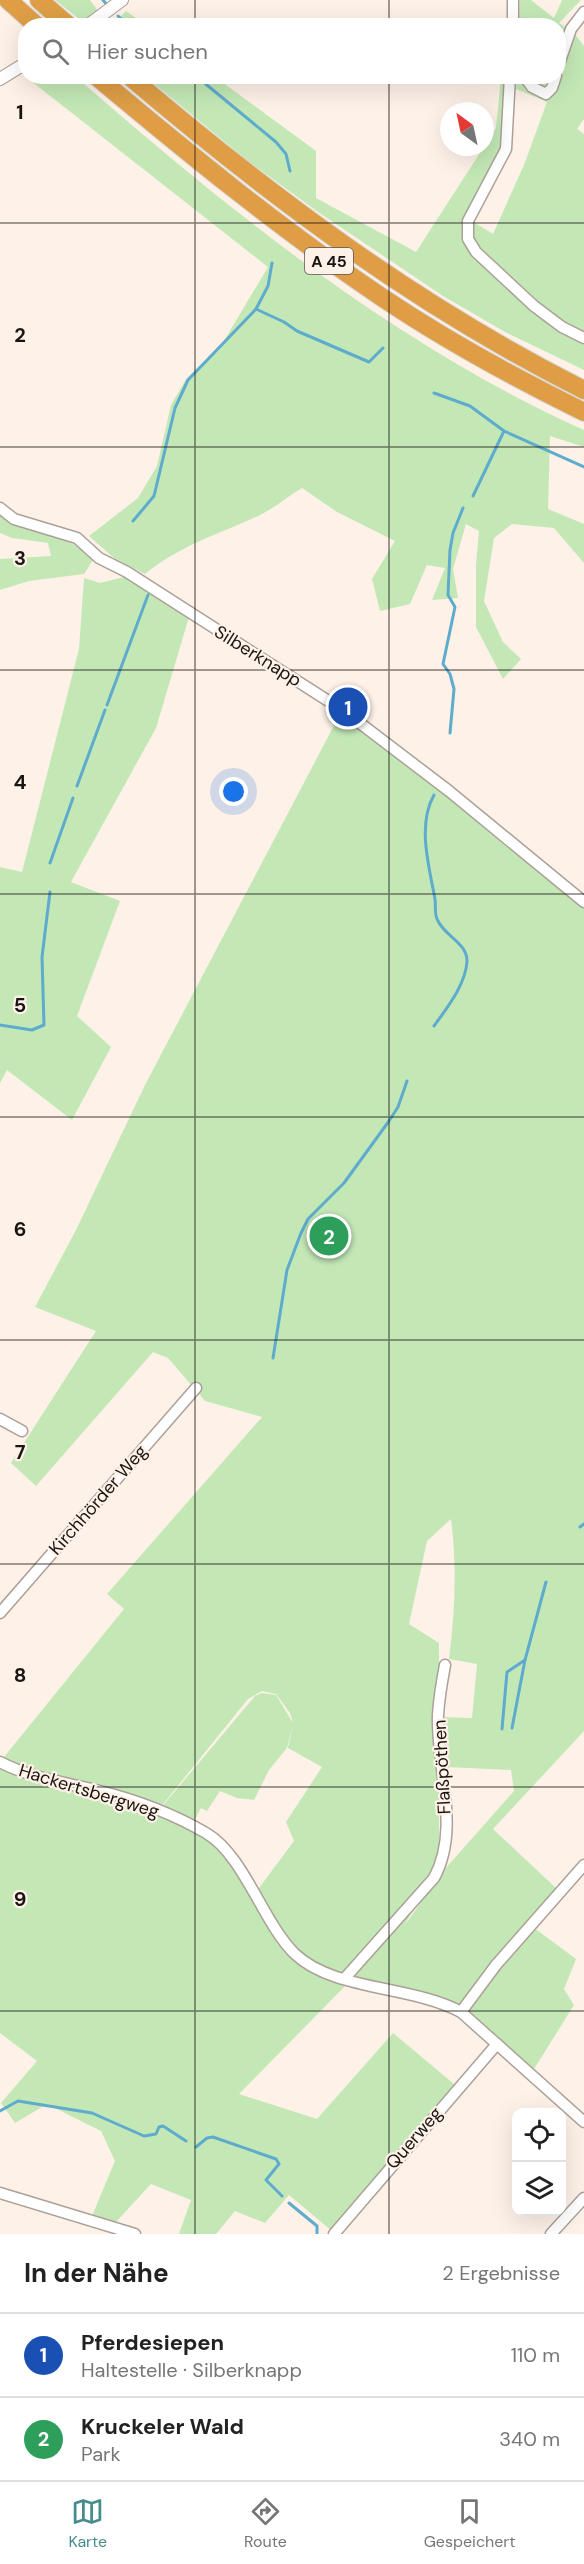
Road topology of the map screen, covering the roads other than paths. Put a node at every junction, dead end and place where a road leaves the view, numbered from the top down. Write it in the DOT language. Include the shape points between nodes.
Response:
graph roads {
  1 [pos="8,0"];
  2 [pos="39,0"];
  3 [pos="122,0"];
  4 [pos="513,0"];
  5 [pos="584,12"];
  6 [pos="28,18"];
  7 [pos="59,18"];
  8 [pos="98,18"];
  9 [pos="513,18"];
  10 [pos="566,44"];
  11 [pos="18,68"];
  12 [pos="0,79"];
  13 [pos="106,84"];
  14 [pos="139,84"];
  15 [pos="510,84"];
  16 [pos="530,84"];
  17 [pos="553,84"];
  18 [pos="584,338"];
  19 [pos="584,390"];
  20 [pos="584,412"];
  21 [pos="0,508"];
  22 [pos="584,902"];
  23 [pos="196,1388"];
  24 [pos="0,1419"];
  25 [pos="22,1431"];
  26 [pos="0,1613"];
  27 [pos="445,1665"];
  28 [pos="0,1762"];
  29 [pos="584,1865"];
  30 [pos="345,1978"];
  31 [pos="461,2012"];
  32 [pos="497,2044"];
  33 [pos="584,2122"];
  34 [pos="0,2193"];
  35 [pos="584,2198"];
  36 [pos="135,2234"];
  37 [pos="334,2234"];
  38 [pos="551,2234"];
  1 -- 6 [label="highway"];
  2 -- 7 [label="highway"];
  3 -- 8 [label="street"];
  4 -- 9 [label="street"];
  5 -- 10 [label="street"];
  11 -- 12 [label="street"];
  13 -- 20 [label="highway, A 45" via="250,202 365,286 475,354"];
  14 -- 19 [label="highway, A 45" via="249,176 365,262 451,317"];
  15 -- 18 [label="street" via="506,149 468,221 468,239 534,306"];
  16 -- 17 [label="street" via="546,94"];
  21 -- 22 [label="street, Silberknapp" via="14,519 77,538 99,558 344,711"];
  23 -- 26 [label="street, Kirchhörder Weg"];
  24 -- 25 [label="street"];
  27 -- 30 [label="street, Flaßpöthen" via="438,1715 445,1783 441,1866 371,1953"];
  28 -- 30 [label="street, Hackertsbergweg" via="104,1792 207,1834 224,1848 295,1953 328,1974"];
  29 -- 31 [label="street" via="496,1965"];
  30 -- 31 [label="street, Hackertsbergweg" via="440,2001"];
  31 -- 32 [label="street, Hackertsbergweg"];
  32 -- 33 [label="street, Hackertsbergweg"];
  32 -- 37 [label="street, Querweg"];
  34 -- 36 [label="street"];
  35 -- 38 [label="street"];
}
